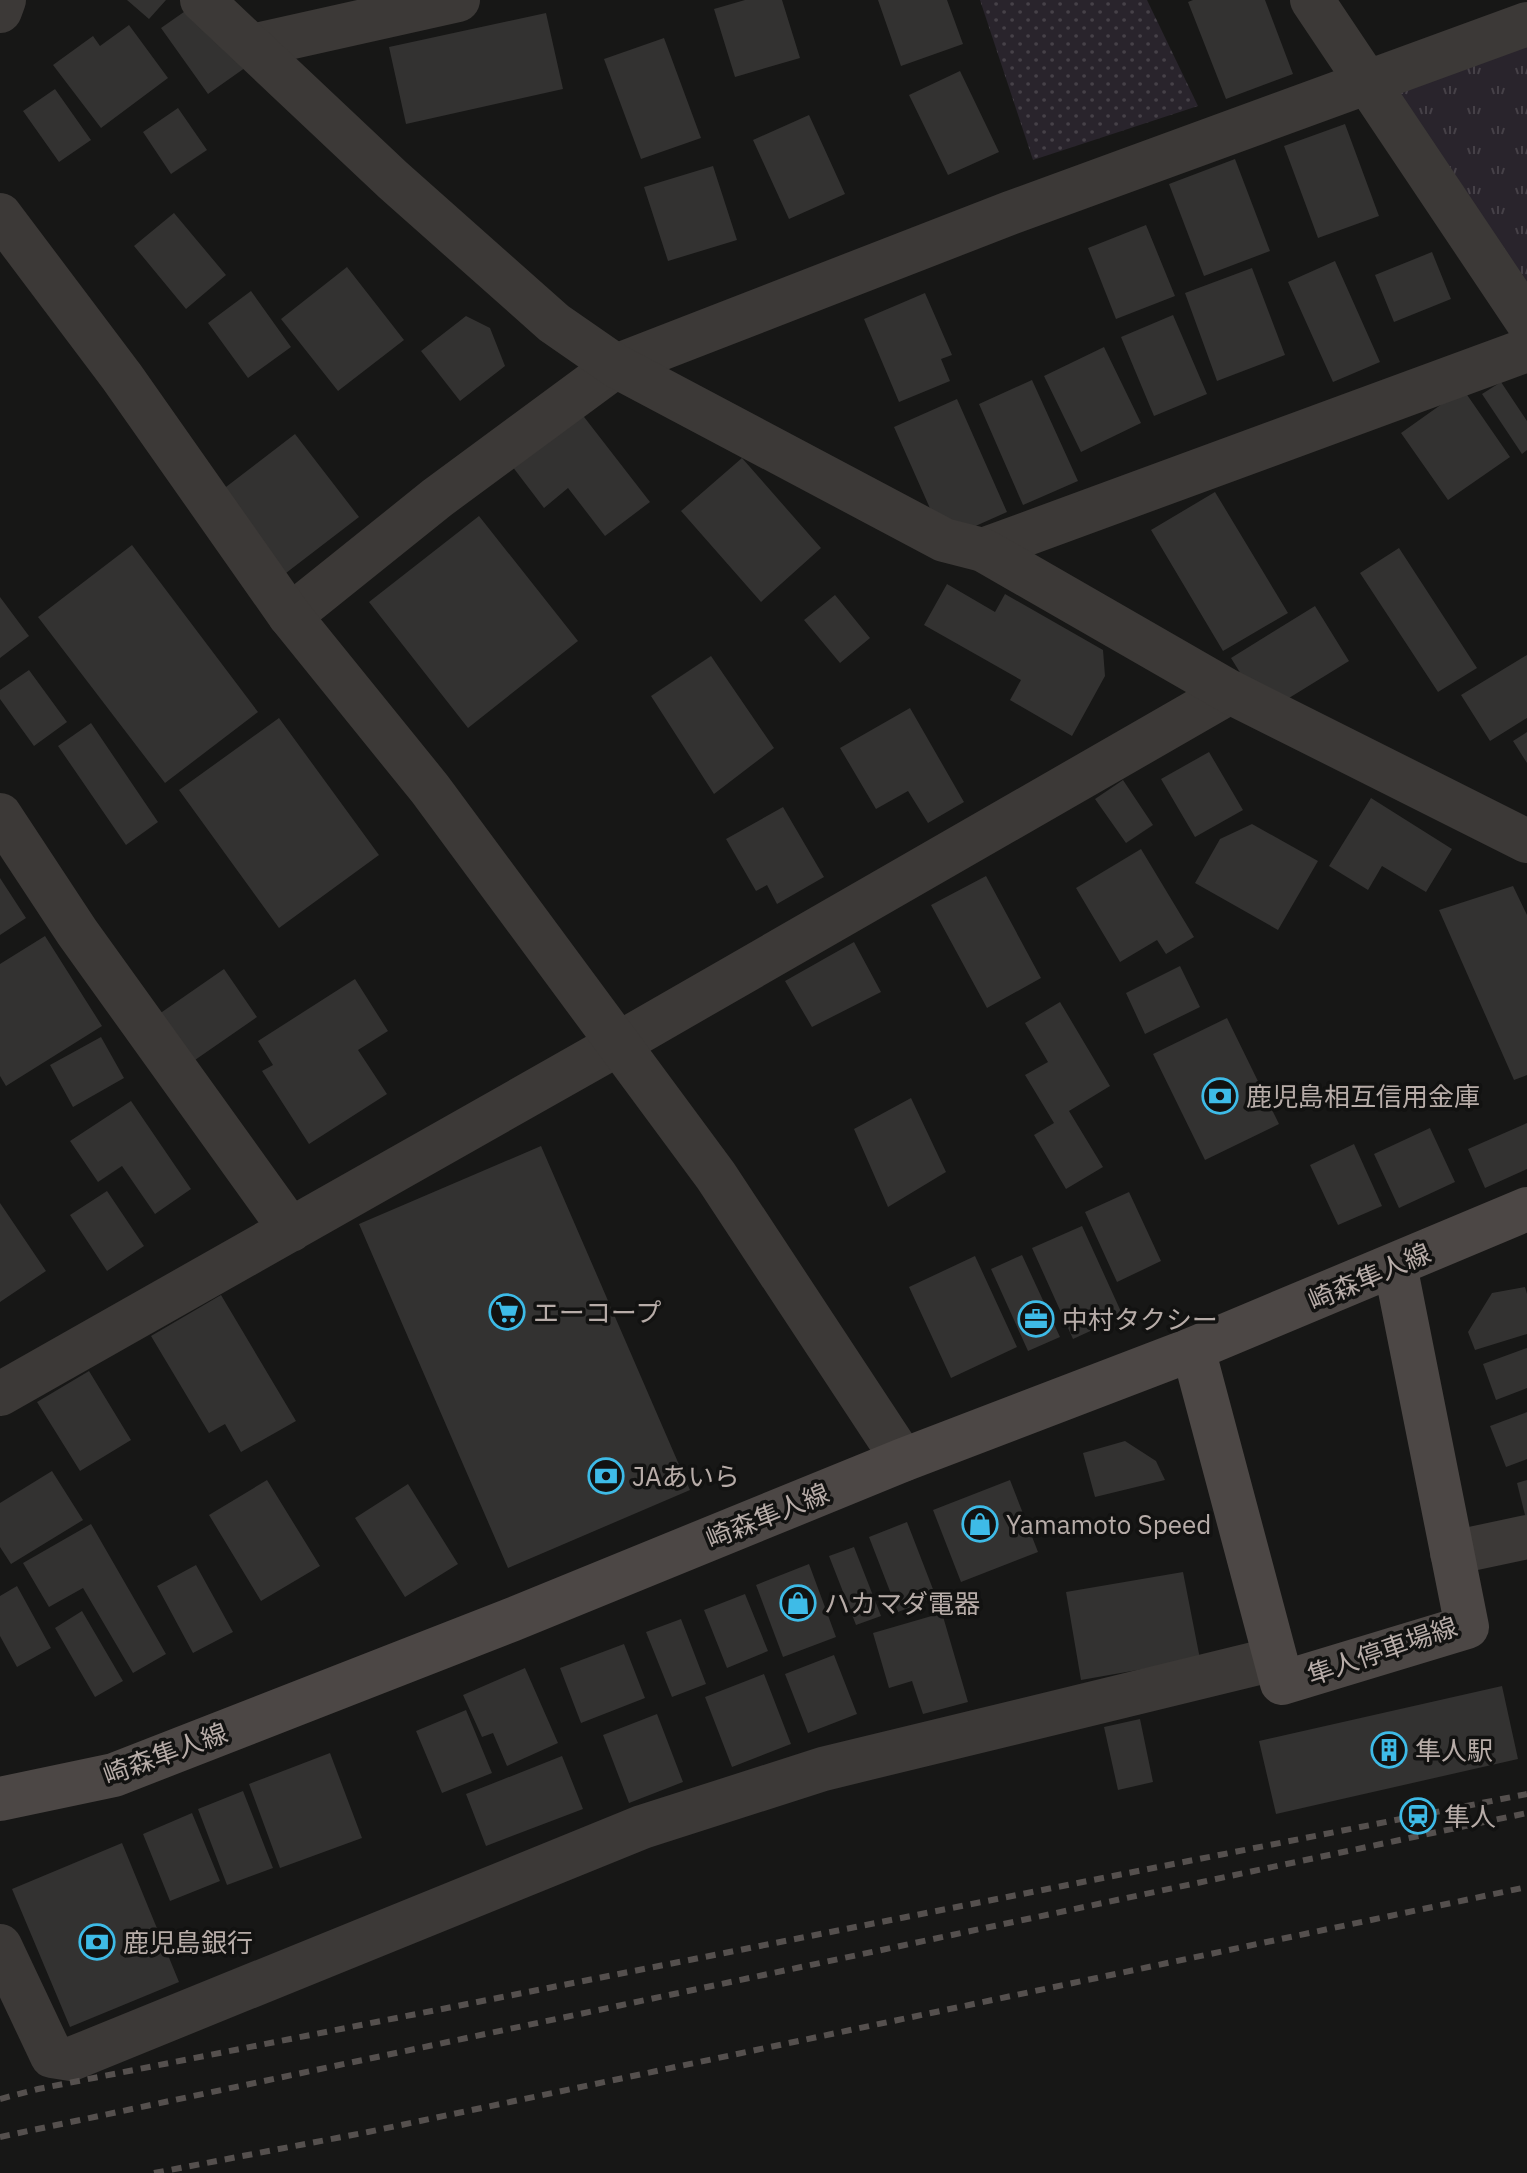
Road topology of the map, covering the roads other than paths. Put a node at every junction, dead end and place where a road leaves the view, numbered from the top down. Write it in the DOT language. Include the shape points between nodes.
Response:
graph roads {
  1 [pos="4,0"];
  2 [pos="202,0"];
  3 [pos="458,0"];
  4 [pos="1312,0"];
  5 [pos="0,11"];
  6 [pos="1527,24"];
  7 [pos="252,46"];
  8 [pos="1367,83"];
  9 [pos="0,215"];
  10 [pos="1527,321"];
  11 [pos="1527,350"];
  12 [pos="616,366"];
  13 [pos="983,550"];
  14 [pos="290,616"];
  15 [pos="1230,692"];
  16 [pos="0,815"];
  17 [pos="1520,830"];
  18 [pos="618,1044"];
  19 [pos="1527,1209"];
  20 [pos="291,1230"];
  21 [pos="1395,1265"];
  22 [pos="1193,1349"];
  23 [pos="0,1394"];
  24 [pos="903,1460"];
  25 [pos="1527,1537"];
  26 [pos="1452,1553"];
  27 [pos="1275,1659"];
  28 [pos="0,1799"];
  29 [pos="0,1946"];
  1 -- 5 [label="street"];
  2 -- 7 [label="street"];
  3 -- 7 [label="street"];
  4 -- 8 [label="street"];
  6 -- 8 [label="street"];
  7 -- 12 [label="street" via="554,323"];
  8 -- 10 [label="street"];
  8 -- 12 [label="street" via="1010,213"];
  9 -- 14 [label="street"];
  11 -- 13 [label="street"];
  12 -- 13 [label="street" via="944,540"];
  12 -- 14 [label="street" via="437,498"];
  13 -- 15 [label="street"];
  14 -- 18 [label="street" via="430,789"];
  15 -- 17 [label="street"];
  15 -- 18 [label="street"];
  16 -- 20 [label="street" via="77,932"];
  18 -- 20 [label="street"];
  18 -- 24 [label="street" via="716,1176"];
  19 -- 21 [label="main road, 崎森隼人線"];
  20 -- 23 [label="street"];
  21 -- 22 [label="main road, 崎森隼人線"];
  21 -- 26 [label="main road, 隼人停車場線"];
  22 -- 24 [label="main road, 崎森隼人線"];
  22 -- 27 [label="main road, 隼人停車場線"];
  24 -- 28 [label="main road, 崎森隼人線" via="114,1775"];
  25 -- 26 [label="street"];
  26 -- 27 [label="main road, 隼人停車場線" via="1467,1627 1282,1683"];
  27 -- 29 [label="street" via="823,1769 642,1827 71,2059 52,2056"];
}
